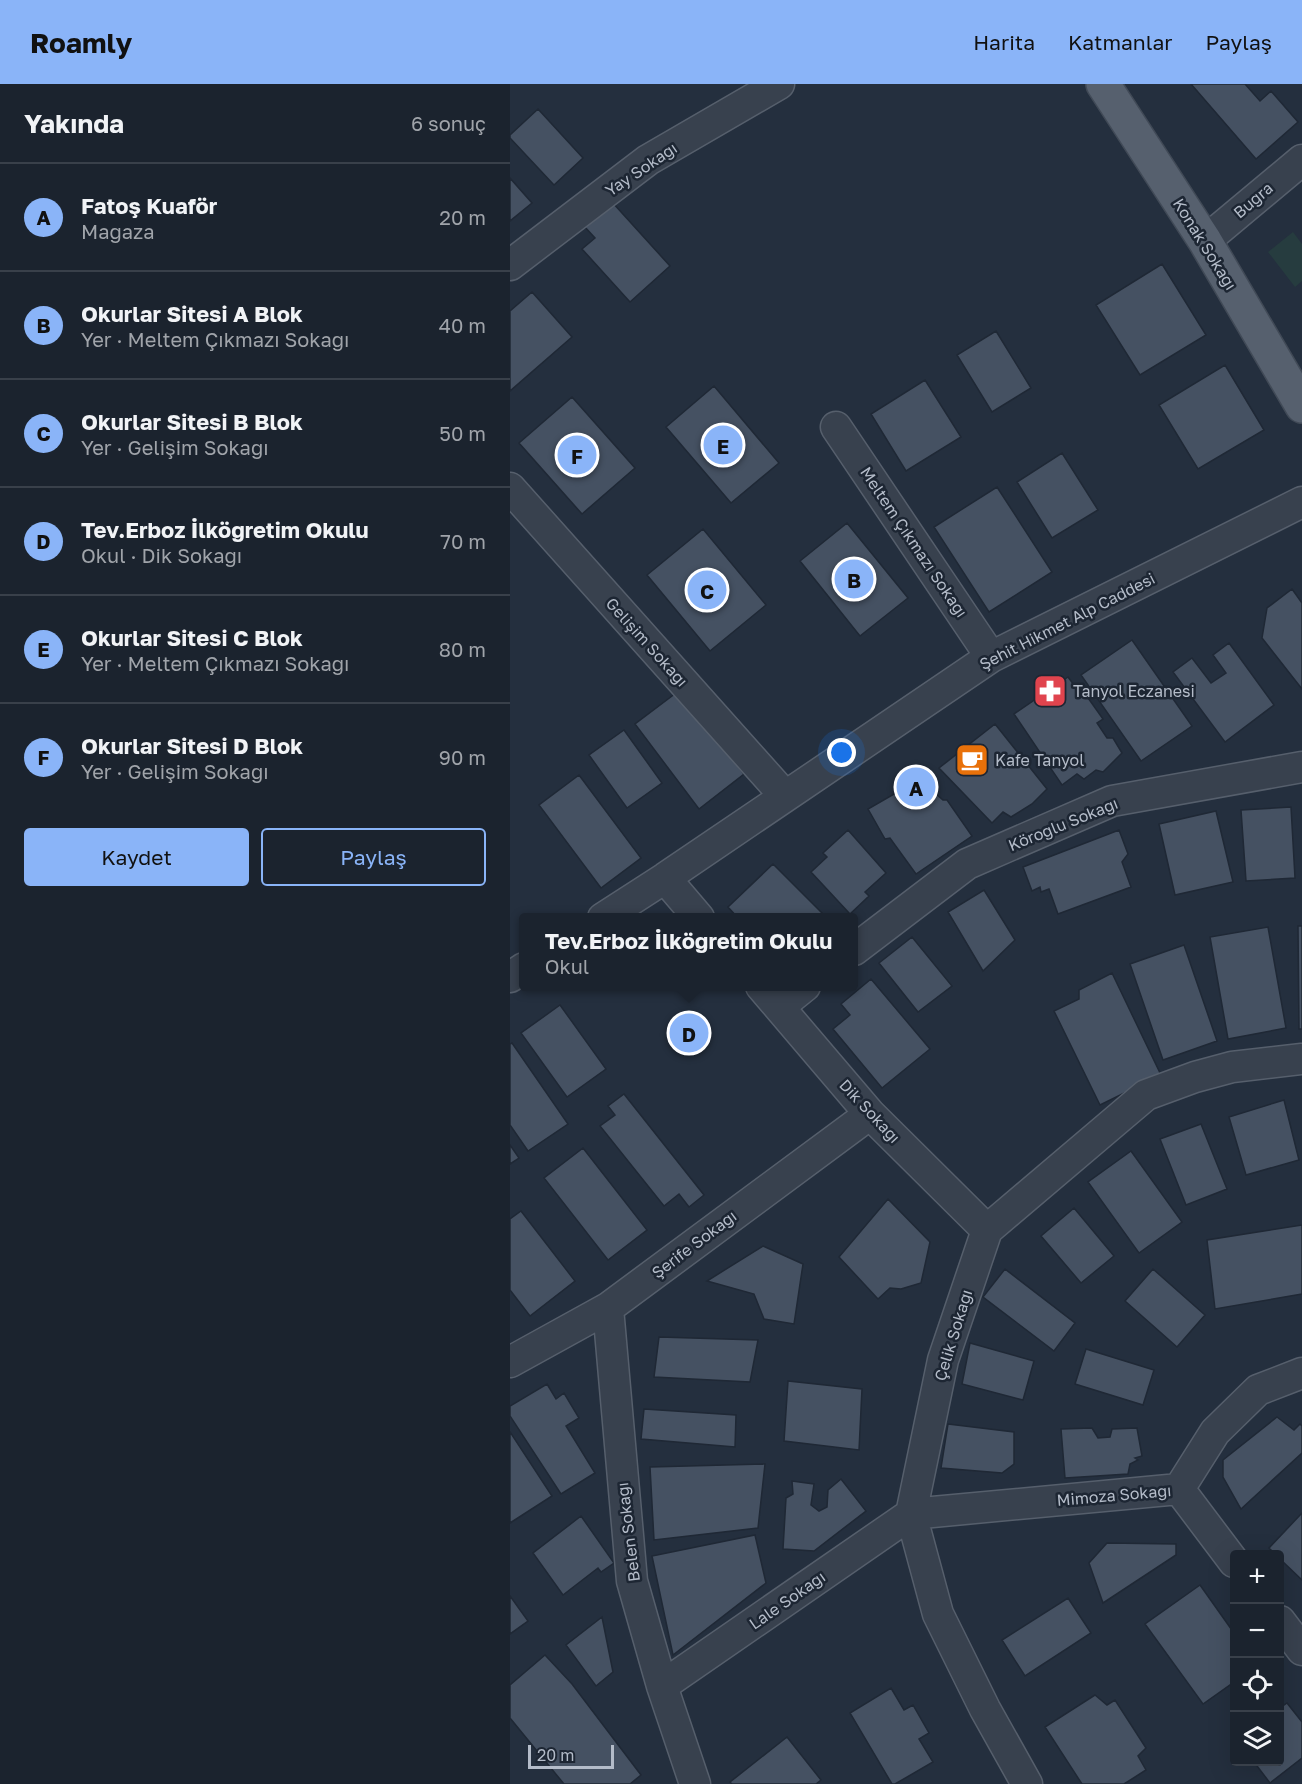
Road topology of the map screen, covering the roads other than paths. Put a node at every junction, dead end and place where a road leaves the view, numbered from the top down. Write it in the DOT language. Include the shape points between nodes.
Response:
graph roads {
  1 [pos="780,84"];
  2 [pos="1103,84"];
  3 [pos="1302,160"];
  4 [pos="1205,241"];
  5 [pos="510,265"];
  6 [pos="1302,406"];
  7 [pos="836,427"];
  8 [pos="510,488"];
  9 [pos="1302,502"];
  10 [pos="991,657"];
  11 [pos="1302,767"];
  12 [pos="785,796"];
  13 [pos="665,878"];
  14 [pos="611,913"];
  15 [pos="695,913"];
  16 [pos="858,947"];
  17 [pos="791,991"];
  18 [pos="770,997"];
  19 [pos="1302,1059"];
  20 [pos="870,1114"];
  21 [pos="987,1230"];
  22 [pos="608,1308"];
  23 [pos="510,1362"];
  24 [pos="1302,1373"];
  25 [pos="1179,1489"];
  26 [pos="911,1514"];
  27 [pos="1230,1557"];
  28 [pos="1284,1626"];
  29 [pos="1302,1650"];
  30 [pos="662,1686"];
  31 [pos="695,1784"];
  32 [pos="1028,1784"];
  1 -- 5 [label="street, Yay Sokağı" via="648,160"];
  2 -- 4 [label="main road, Konak Sokağı"];
  3 -- 4 [label="street, Bugra"];
  4 -- 6 [label="main road, Konak Sokağı"];
  7 -- 10 [label="street, Meltem Çıkmazı Sokağı"];
  8 -- 12 [label="street, Gelişim Sokağı"];
  9 -- 10 [label="street, Şehit Hikmet Alp Caddesi"];
  10 -- 12 [label="street, Şehit Hikmet Alp Caddesi"];
  11 -- 16 [label="street, Köroğlu Sokağı" via="1112,801 967,864"];
  12 -- 13 [label="street, Şehit Hikmet Alp Caddesi"];
  13 -- 14 [label="street, Şehit Hikmet Alp Caddesi"];
  13 -- 15 [label="street"];
  17 -- 18 [label="street"];
  18 -- 20 [label="street, Dik Sokağı"];
  19 -- 21 [label="street" via="1232,1067 1146,1095"];
  20 -- 21 [label="street, Dik Sokağı"];
  20 -- 22 [label="street, Şerife Sokağı"];
  21 -- 26 [label="street, Çelik Sokağı" via="943,1360"];
  22 -- 23 [label="street, Şerife Sokağı"];
  22 -- 30 [label="street, Belen Sokağı" via="632,1581"];
  24 -- 25 [label="street, Mimoza Sokağı" via="1258,1390 1215,1432"];
  25 -- 26 [label="street, Mimoza Sokağı"];
  25 -- 27 [label="street"];
  26 -- 30 [label="street, Lale Sokağı"];
  26 -- 32 [label="street, Çelik Sokağı" via="938,1614"];
  28 -- 29 [label="street"];
  30 -- 31 [label="street, Belen Sokağı"];
}
